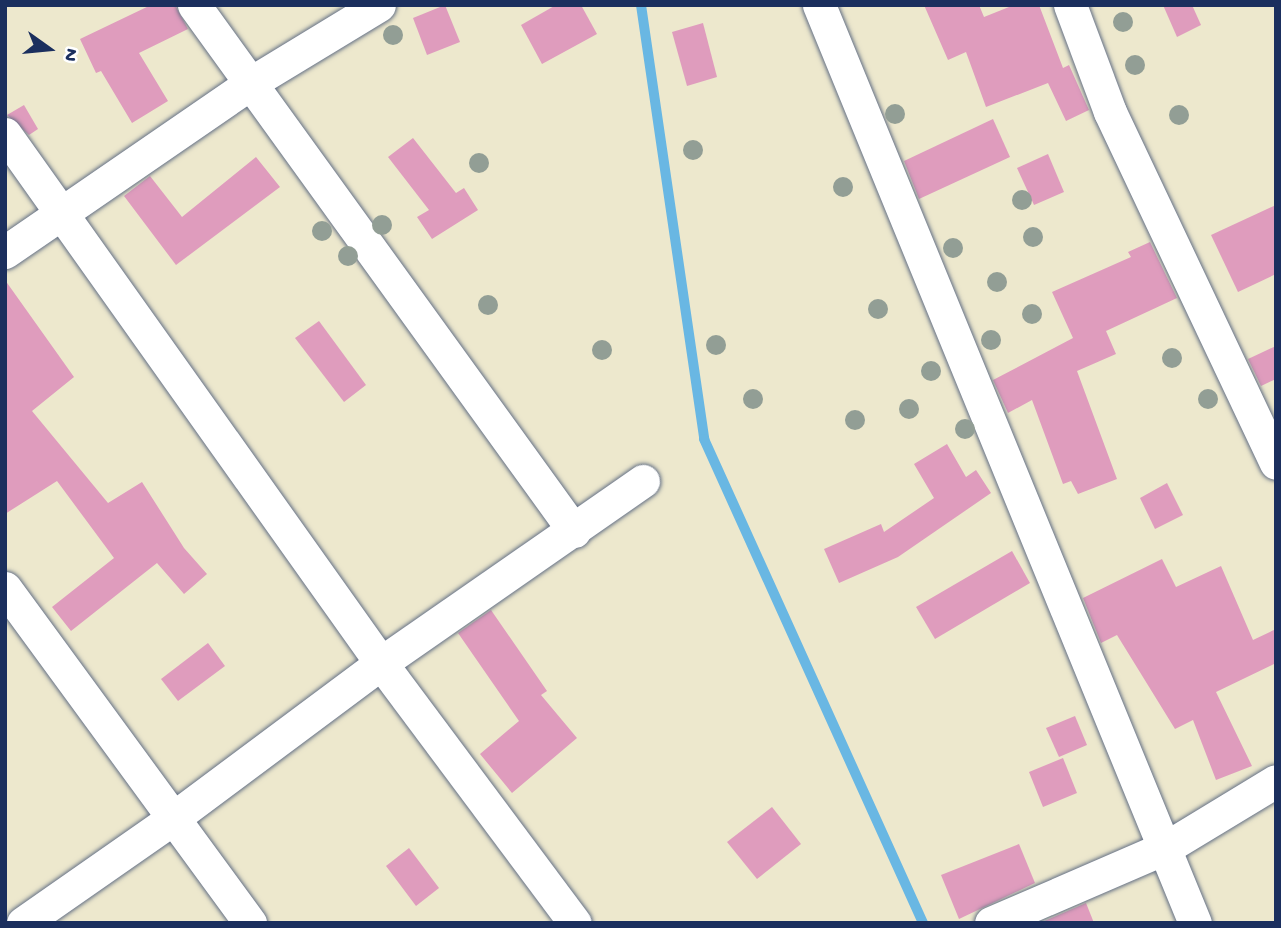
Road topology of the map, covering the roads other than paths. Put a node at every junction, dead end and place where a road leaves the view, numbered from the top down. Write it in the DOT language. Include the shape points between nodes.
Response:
graph roads {
  1 [pos="194,5"];
  2 [pos="379,5"];
  3 [pos="819,5"];
  4 [pos="1070,5"];
  5 [pos="249,84"];
  6 [pos="5,134"];
  7 [pos="61,213"];
  8 [pos="5,252"];
  9 [pos="1276,463"];
  10 [pos="643,481"];
  11 [pos="574,531"];
  12 [pos="5,588"];
  13 [pos="381,663"];
  14 [pos="1276,781"];
  15 [pos="172,820"];
  16 [pos="1167,847"];
  17 [pos="23,923"];
  18 [pos="250,923"];
  19 [pos="575,923"];
  20 [pos="991,923"];
  21 [pos="1195,923"];
  1 -- 5 [label="street"];
  2 -- 5 [label="street"];
  3 -- 16 [label="street" via="917,252"];
  4 -- 9 [label="street" via="1110,112"];
  5 -- 7 [label="street"];
  5 -- 11 [label="street"];
  6 -- 7 [label="street"];
  7 -- 8 [label="street"];
  7 -- 13 [label="street"];
  10 -- 11 [label="street"];
  11 -- 13 [label="street"];
  12 -- 15 [label="street"];
  13 -- 15 [label="street"];
  13 -- 19 [label="street"];
  14 -- 16 [label="street"];
  15 -- 17 [label="street"];
  15 -- 18 [label="street"];
  16 -- 20 [label="street"];
  16 -- 21 [label="street"];
}
